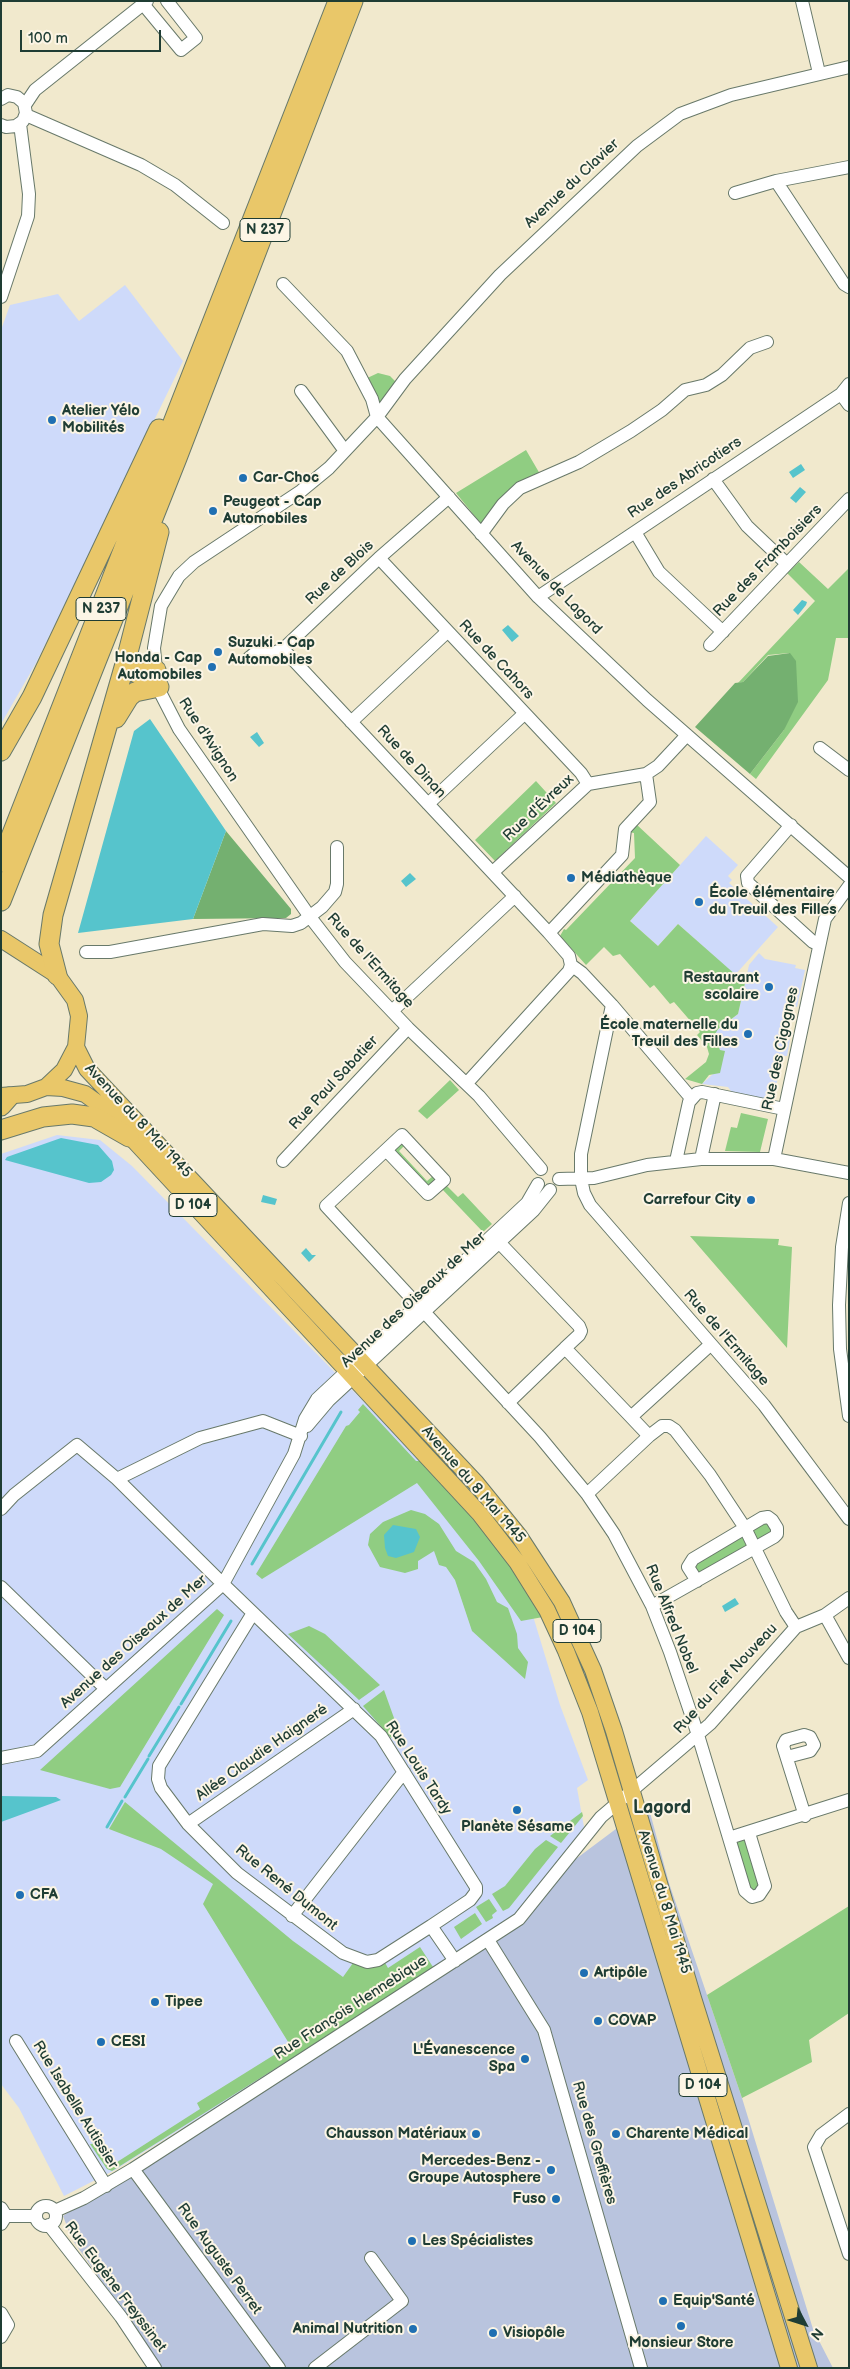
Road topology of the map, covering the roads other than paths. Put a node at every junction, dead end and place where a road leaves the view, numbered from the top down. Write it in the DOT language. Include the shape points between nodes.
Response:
graph roads {
  1 [pos="167,1"];
  2 [pos="338,1"];
  3 [pos="353,1"];
  4 [pos="802,1"];
  5 [pos="145,3"];
  6 [pos="849,67"];
  7 [pos="819,73"];
  8 [pos="1,85"];
  9 [pos="14,111"];
  10 [pos="849,167"];
  11 [pos="776,181"];
  12 [pos="735,193"];
  13 [pos="223,223"];
  14 [pos="4,281"];
  15 [pos="283,284"];
  16 [pos="849,287"];
  17 [pos="1,297"];
  18 [pos="767,342"];
  19 [pos="200,356"];
  20 [pos="845,389"];
  21 [pos="301,391"];
  22 [pos="849,405"];
  23 [pos="377,416"];
  24 [pos="345,451"];
  25 [pos="177,458"];
  26 [pos="713,479"];
  27 [pos="448,497"];
  28 [pos="849,500"];
  29 [pos="634,532"];
  30 [pos="481,534"];
  31 [pos="379,558"];
  32 [pos="787,564"];
  33 [pos="538,597"];
  34 [pos="447,632"];
  35 [pos="723,632"];
  36 [pos="710,645"];
  37 [pos="282,649"];
  38 [pos="249,658"];
  39 [pos="125,664"];
  40 [pos="157,679"];
  41 [pos="524,714"];
  42 [pos="351,722"];
  43 [pos="687,735"];
  44 [pos="820,748"];
  45 [pos="1,751"];
  46 [pos="100,753"];
  47 [pos="849,770"];
  48 [pos="646,774"];
  49 [pos="588,784"];
  50 [pos="428,804"];
  51 [pos="791,825"];
  52 [pos="337,847"];
  53 [pos="1,862"];
  54 [pos="493,872"];
  55 [pos="849,877"];
  56 [pos="849,886"];
  57 [pos="516,896"];
  58 [pos="1,901"];
  59 [pos="310,918"];
  60 [pos="549,932"];
  61 [pos="1,939"];
  62 [pos="819,945"];
  63 [pos="86,952"];
  64 [pos="571,966"];
  65 [pos="57,975"];
  66 [pos="612,1005"];
  67 [pos="392,1011"];
  68 [pos="408,1028"];
  69 [pos="76,1047"];
  70 [pos="467,1083"];
  71 [pos="46,1087"];
  72 [pos="715,1094"];
  73 [pos="696,1095"];
  74 [pos="4,1099"];
  75 [pos="784,1109"];
  76 [pos="1,1130"];
  77 [pos="129,1137"];
  78 [pos="386,1150"];
  79 [pos="701,1159"];
  80 [pos="774,1159"];
  81 [pos="283,1161"];
  82 [pos="676,1161"];
  83 [pos="541,1169"];
  84 [pos="849,1173"];
  85 [pos="559,1179"];
  86 [pos="581,1179"];
  87 [pos="538,1184"];
  88 [pos="550,1190"];
  89 [pos="849,1203"];
  90 [pos="496,1239"];
  91 [pos="420,1308"];
  92 [pos="710,1345"];
  93 [pos="565,1348"];
  94 [pos="363,1363"];
  95 [pos="350,1374"];
  96 [pos="508,1403"];
  97 [pos="849,1416"];
  98 [pos="631,1417"];
  99 [pos="301,1436"];
  100 [pos="649,1436"];
  101 [pos="117,1479"];
  102 [pos="587,1494"];
  103 [pos="1,1509"];
  104 [pos="849,1519"];
  105 [pos="745,1528"];
  106 [pos="754,1548"];
  107 [pos="697,1581"];
  108 [pos="223,1584"];
  109 [pos="1,1587"];
  110 [pos="849,1598"];
  111 [pos="652,1606"];
  112 [pos="253,1613"];
  113 [pos="825,1615"];
  114 [pos="796,1627"];
  115 [pos="849,1658"];
  116 [pos="106,1689"];
  117 [pos="354,1709"];
  118 [pos="698,1735"];
  119 [pos="787,1757"];
  120 [pos="1,1758"];
  121 [pos="404,1772"];
  122 [pos="631,1791"];
  123 [pos="849,1800"];
  124 [pos="617,1802"];
  125 [pos="805,1816"];
  126 [pos="188,1824"];
  127 [pos="749,1833"];
  128 [pos="729,1838"];
  129 [pos="292,1916"];
  130 [pos="431,1926"];
  131 [pos="488,1940"];
  132 [pos="455,1961"];
  133 [pos="16,2041"];
  134 [pos="849,2114"];
  135 [pos="133,2169"];
  136 [pos="106,2186"];
  137 [pos="54,2211"];
  138 [pos="3,2216"];
  139 [pos="36,2216"];
  140 [pos="49,2225"];
  141 [pos="849,2254"];
  142 [pos="370,2258"];
  143 [pos="1,2313"];
  144 [pos="1,2337"];
  145 [pos="154,2367"];
  146 [pos="279,2368"];
  147 [pos="315,2368"];
  148 [pos="641,2368"];
  149 [pos="789,2368"];
  150 [pos="810,2368"];
  1 -- 5 [label="street" via="196,38 181,50"];
  2 -- 19 [label="highway, N 237"];
  3 -- 25 [label="highway, N 237"];
  4 -- 7 [label="street"];
  5 -- 9 [label="street" via="35,90"];
  6 -- 7 [label="street, Avenue du Clavier"];
  7 -- 23 [label="street, Avenue du Clavier" via="730,95 680,114 637,146 500,275 405,380"];
  8 -- 9 [label="street"];
  9 -- 13 [label="street" via="141,164 175,185"];
  9 -- 14 [label="street" via="25,152 28,216"];
  10 -- 11 [label="street"];
  11 -- 12 [label="street"];
  11 -- 16 [label="street"];
  14 -- 17 [label="street"];
  15 -- 23 [label="street, Avenue de Lagord" via="347,351 372,399"];
  18 -- 30 [label="street" via="750,348 722,375 706,385 685,390 662,410 579,462 520,488 503,504"];
  19 -- 45 [label="highway" via="170,408 32,698"];
  19 -- 53 [label="highway, N 237"];
  20 -- 22 [label="street"];
  20 -- 26 [label="street, Rue des Abricotiers"];
  21 -- 24 [label="street"];
  23 -- 24 [label="street, Rue d'Avignon"];
  23 -- 27 [label="street, Avenue de Lagord"];
  24 -- 40 [label="street, Rue d'Avignon" via="301,491 194,562 179,576 161,606 156,628"];
  25 -- 39 [label="highway" via="173,489"];
  25 -- 58 [label="highway, N 237"];
  26 -- 29 [label="street, Rue des Abricotiers"];
  26 -- 32 [label="street" via="747,526"];
  27 -- 30 [label="street, Avenue de Lagord"];
  27 -- 31 [label="street, Rue de Blois"];
  28 -- 32 [label="street, Rue des Framboisiers"];
  29 -- 33 [label="street, Rue des Abricotiers"];
  29 -- 35 [label="street" via="660,572"];
  30 -- 33 [label="street, Avenue de Lagord"];
  31 -- 34 [label="street, Rue de Cahors"];
  31 -- 37 [label="street, Rue de Blois"];
  32 -- 35 [label="street, Rue des Framboisiers"];
  33 -- 43 [label="street, Avenue de Lagord"];
  34 -- 41 [label="street, Rue de Cahors"];
  34 -- 42 [label="street"];
  35 -- 36 [label="street, Rue des Framboisiers"];
  37 -- 38 [label="street" via="271,654 255,653"];
  37 -- 42 [label="street, Rue de Dinan"];
  39 -- 40 [label="highway" via="138,674"];
  39 -- 46 [label="highway"];
  40 -- 46 [label="highway" via="123,703"];
  40 -- 59 [label="street, Rue d'Avignon" via="172,718"];
  41 -- 49 [label="street, Rue de Cahors"];
  41 -- 50 [label="street"];
  42 -- 50 [label="street, Rue de Dinan"];
  43 -- 48 [label="street, Rue d'Évreux"];
  43 -- 51 [label="street, Avenue de Lagord"];
  44 -- 47 [label="street"];
  46 -- 65 [label="highway" via="53,915 49,944"];
  48 -- 49 [label="street, Rue d'Évreux"];
  48 -- 60 [label="street" via="650,802 626,829 622,855"];
  49 -- 54 [label="street, Rue d'Évreux"];
  50 -- 54 [label="street, Rue de Dinan"];
  51 -- 55 [label="street, Avenue de Lagord"];
  51 -- 62 [label="street" via="747,876 748,883"];
  52 -- 59 [label="street" via="334,892"];
  54 -- 57 [label="street, Rue de Dinan"];
  56 -- 62 [label="street, Rue des Cigognes" via="825,919"];
  57 -- 60 [label="street, Rue de Dinan"];
  57 -- 67 [label="street"];
  59 -- 63 [label="street, Rue de l'Ermitage" via="292,926 263,924 110,952"];
  59 -- 67 [label="street, Rue de l'Ermitage"];
  60 -- 64 [label="street, Rue de Dinan" via="569,956"];
  61 -- 65 [label="main road, Avenue du 8 Mai 1945"];
  62 -- 75 [label="street, Rue des Cigognes"];
  64 -- 66 [label="street" via="582,973"];
  64 -- 70 [label="street"];
  65 -- 69 [label="main road, Avenue du 8 Mai 1945" via="75,1000 79,1016"];
  66 -- 73 [label="street" via="680,1085"];
  66 -- 86 [label="street, Rue de l'Ermitage" via="581,1154"];
  67 -- 68 [label="street, Rue de l'Ermitage"];
  68 -- 70 [label="street, Rue de l'Ermitage"];
  68 -- 81 [label="street, Rue Paul Sabatier"];
  69 -- 71 [label="main road, Avenue du 8 Mai 1945" via="64,1070"];
  69 -- 94 [label="main road, Avenue du 8 Mai 1945 / D 104" via="87,1069"];
  70 -- 83 [label="street, Rue de l'Ermitage"];
  71 -- 74 [label="main road, Avenue du 8 Mai 1945"];
  71 -- 77 [label="main road, Avenue du 8 Mai 1945 / D 104" via="74,1090 93,1098"];
  72 -- 73 [label="street"];
  72 -- 75 [label="street"];
  72 -- 79 [label="street"];
  73 -- 82 [label="street"];
  75 -- 80 [label="street, Rue des Cigognes"];
  76 -- 77 [label="highway" via="43,1117 84,1115 104,1121"];
  77 -- 95 [label="main road, Avenue du 8 Mai 1945 / D 104"];
  78 -- 78 [label="street" via="428,1194 444,1180 402,1135"];
  78 -- 91 [label="street, Rue Alfred Nobel" via="326,1206"];
  79 -- 80 [label="street"];
  79 -- 82 [label="street"];
  80 -- 84 [label="street"];
  82 -- 86 [label="street"];
  83 -- 85 [label="street" via="555,1170"];
  83 -- 87 [label="street" via="537,1176"];
  85 -- 86 [label="street"];
  85 -- 88 [label="street"];
  86 -- 92 [label="street, Rue de l'Ermitage" via="590,1205"];
  87 -- 88 [label="street"];
  87 -- 90 [label="street, Avenue des Oiseaux de Mer" via="527,1203"];
  88 -- 90 [label="street, Avenue des Oiseaux de Mer" via="534,1210"];
  89 -- 97 [label="street" via="838,1306"];
  90 -- 91 [label="street, Avenue des Oiseaux de Mer"];
  90 -- 93 [label="street" via="579,1326 579,1335"];
  91 -- 94 [label="street, Avenue des Oiseaux de Mer"];
  91 -- 96 [label="street, Rue Alfred Nobel"];
  92 -- 98 [label="street"];
  92 -- 104 [label="street, Rue de l'Ermitage" via="764,1405"];
  93 -- 96 [label="street"];
  93 -- 98 [label="street"];
  94 -- 95 [label="street, Avenue des Oiseaux de Mer"];
  94 -- 122 [label="main road, Avenue du 8 Mai 1945 / D 104" via="493,1503 548,1578 593,1670"];
  95 -- 99 [label="street, Avenue des Oiseaux de Mer" via="327,1388 312,1406"];
  95 -- 124 [label="main road, Avenue du 8 Mai 1945 / D 104" via="480,1514 528,1579 577,1676"];
  96 -- 102 [label="street, Rue Alfred Nobel"];
  98 -- 100 [label="street"];
  99 -- 101 [label="street" via="263,1422 200,1438"];
  99 -- 108 [label="street, Avenue des Oiseaux de Mer"];
  100 -- 102 [label="street"];
  100 -- 105 [label="street" via="662,1426 675,1430"];
  101 -- 103 [label="street, Rue Louis Tardy" via="77,1445"];
  101 -- 108 [label="street, Rue Louis Tardy"];
  102 -- 111 [label="street, Rue Alfred Nobel" via="614,1534"];
  105 -- 106 [label="street"];
  105 -- 106 [label="street" via="768,1517 777,1528 774,1537"];
  105 -- 107 [label="street" via="689,1562 688,1567"];
  106 -- 107 [label="street"];
  106 -- 114 [label="street"];
  107 -- 111 [label="street"];
  108 -- 112 [label="street, Rue Louis Tardy"];
  108 -- 116 [label="street, Avenue des Oiseaux de Mer"];
  109 -- 116 [label="street"];
  110 -- 113 [label="street, Rue du Fief Nouveau"];
  111 -- 118 [label="street, Rue Alfred Nobel"];
  112 -- 117 [label="street, Rue Louis Tardy"];
  112 -- 126 [label="street, Rue René Dumont" via="159,1766 161,1788"];
  113 -- 114 [label="street, Rue du Fief Nouveau"];
  113 -- 115 [label="street"];
  114 -- 118 [label="street, Rue du Fief Nouveau"];
  116 -- 120 [label="street, Avenue des Oiseaux de Mer" via="37,1751"];
  117 -- 121 [label="street, Rue Louis Tardy" via="381,1736"];
  117 -- 126 [label="street, Allée Claudie Haigneré"];
  118 -- 122 [label="street, Rue du Fief Nouveau"];
  118 -- 128 [label="street, Rue Alfred Nobel"];
  119 -- 125 [label="street"];
  121 -- 129 [label="street"];
  121 -- 130 [label="street, Rue Louis Tardy" via="477,1890 470,1900"];
  122 -- 124 [label="street, Rue François Hennebique"];
  122 -- 150 [label="main road, Avenue du 8 Mai 1945 / D 104"];
  123 -- 125 [label="street"];
  124 -- 131 [label="street, Rue François Hennebique" via="585,1835 519,1919"];
  124 -- 149 [label="main road, Avenue du 8 Mai 1945 / D 104"];
  125 -- 127 [label="street"];
  126 -- 129 [label="street, Rue René Dumont" via="237,1873"];
  127 -- 128 [label="street"];
  127 -- 128 [label="street, Rue Alfred Nobel" via="765,1886 760,1895 752,1897 744,1891"];
  129 -- 130 [label="street, Rue René Dumont" via="343,1953 367,1962 378,1960"];
  130 -- 132 [label="street"];
  131 -- 132 [label="street, Rue François Hennebique"];
  131 -- 148 [label="street, Rue des Greffières" via="544,2030"];
  132 -- 135 [label="street, Rue François Hennebique"];
  133 -- 136 [label="street, Rue Isabelle Autissier"];
  134 -- 141 [label="street" via="821,2135 814,2147"];
  135 -- 136 [label="street, Rue François Hennebique"];
  135 -- 146 [label="street, Rue Auguste Perret"];
  136 -- 137 [label="street, Rue François Hennebique"];
  137 -- 139 [label="street" via="44,2206"];
  137 -- 140 [label="street" via="55,2220"];
  138 -- 139 [label="street"];
  139 -- 140 [label="street" via="40,2224"];
  140 -- 145 [label="street, Rue Eugène Freyssinet" via="121,2317"];
  142 -- 147 [label="street" via="402,2301"];
  143 -- 144 [label="street" via="8,2325"];
}
